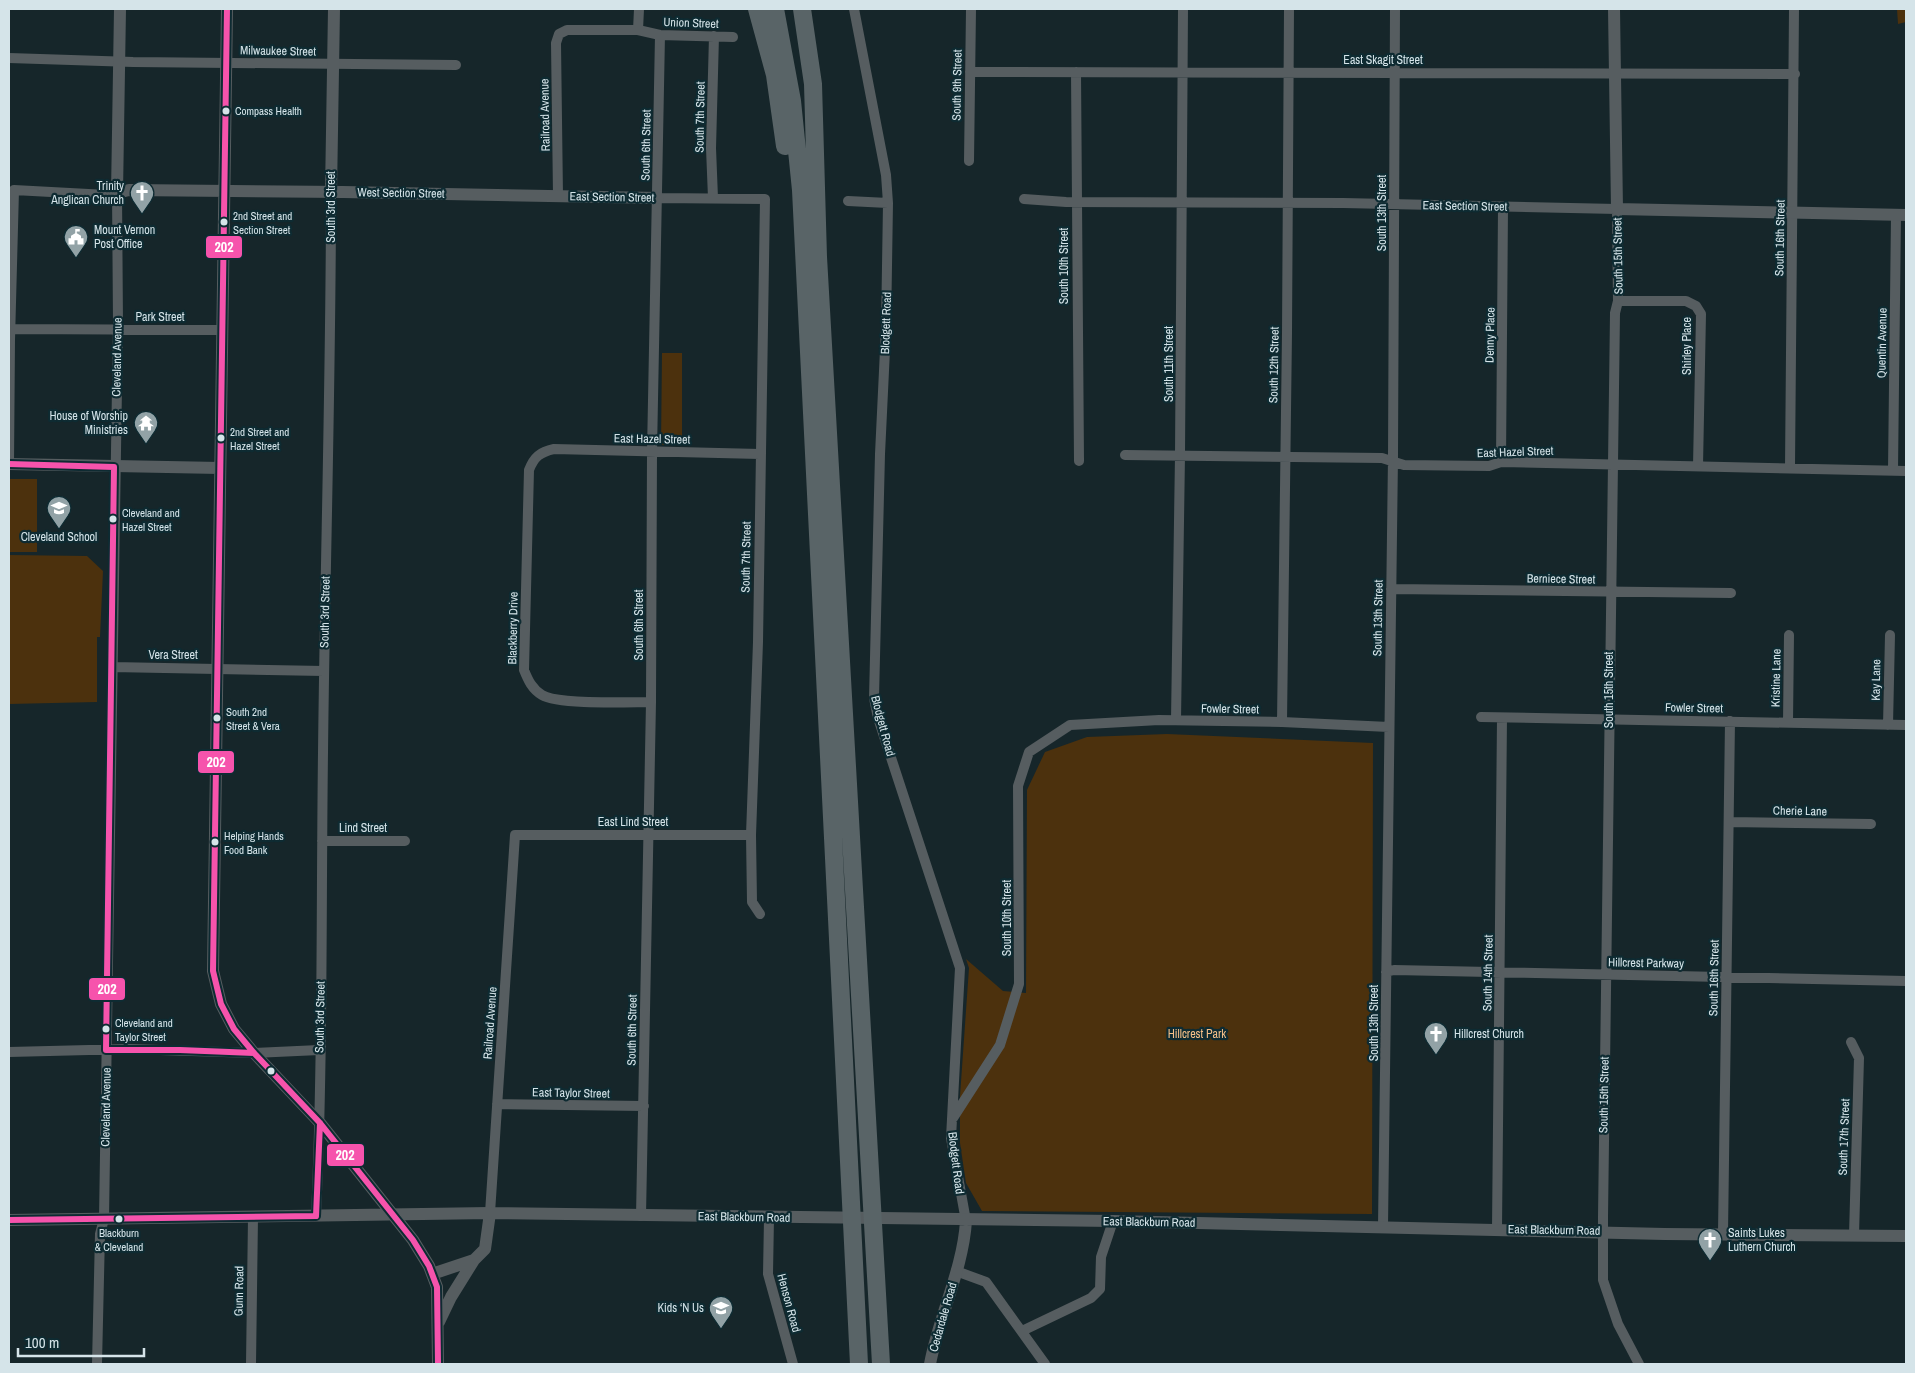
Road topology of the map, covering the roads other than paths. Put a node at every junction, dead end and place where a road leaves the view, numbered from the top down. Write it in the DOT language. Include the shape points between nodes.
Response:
graph roads {
  1 [pos="120,9"];
  2 [pos="227,9"];
  3 [pos="334,9"];
  4 [pos="639,9"];
  5 [pos="757,9"];
  6 [pos="775,9"];
  7 [pos="787,9"];
  8 [pos="802,9"];
  9 [pos="854,9"];
  10 [pos="971,9"];
  11 [pos="1183,9"];
  12 [pos="1289,9"];
  13 [pos="1395,9"];
  14 [pos="1614,9"];
  15 [pos="1794,9"];
  16 [pos="638,30"];
  17 [pos="559,34"];
  18 [pos="660,34"];
  19 [pos="714,36"];
  20 [pos="733,37"];
  21 [pos="9,58"];
  22 [pos="120,62"];
  23 [pos="227,63"];
  24 [pos="332,65"];
  25 [pos="456,65"];
  26 [pos="970,72"];
  27 [pos="1076,72"];
  28 [pos="1183,72"];
  29 [pos="1289,72"];
  30 [pos="1395,72"];
  31 [pos="1615,73"];
  32 [pos="1795,74"];
  33 [pos="814,161"];
  34 [pos="969,161"];
  35 [pos="224,191"];
  36 [pos="331,192"];
  37 [pos="117,193"];
  38 [pos="460,194"];
  39 [pos="558,196"];
  40 [pos="658,198"];
  41 [pos="713,198"];
  42 [pos="765,199"];
  43 [pos="1024,199"];
  44 [pos="848,201"];
  45 [pos="1076,202"];
  46 [pos="888,203"];
  47 [pos="1182,203"];
  48 [pos="1288,203"];
  49 [pos="1394,204"];
  50 [pos="1504,207"];
  51 [pos="1617,209"];
  52 [pos="1793,212"];
  53 [pos="1901,215"];
  54 [pos="1618,301"];
  55 [pos="9,329"];
  56 [pos="117,330"];
  57 [pos="222,330"];
  58 [pos="810,375"];
  59 [pos="543,451"];
  60 [pos="652,452"];
  61 [pos="760,454"];
  62 [pos="1126,455"];
  63 [pos="1180,455"];
  64 [pos="1285,458"];
  65 [pos="1079,461"];
  66 [pos="1392,462"];
  67 [pos="1501,462"];
  68 [pos="9,464"];
  69 [pos="1612,464"];
  70 [pos="1698,466"];
  71 [pos="114,467"];
  72 [pos="1790,467"];
  73 [pos="220,468"];
  74 [pos="1892,470"];
  75 [pos="1906,471"];
  76 [pos="1391,589"];
  77 [pos="1610,592"];
  78 [pos="1731,593"];
  79 [pos="1789,635"];
  80 [pos="1890,635"];
  81 [pos="112,667"];
  82 [pos="218,668"];
  83 [pos="324,671"];
  84 [pos="651,702"];
  85 [pos="1481,717"];
  86 [pos="1502,718"];
  87 [pos="1609,719"];
  88 [pos="1176,720"];
  89 [pos="1730,721"];
  90 [pos="1282,722"];
  91 [pos="1788,722"];
  92 [pos="1070,724"];
  93 [pos="1888,725"];
  94 [pos="1906,725"];
  95 [pos="1389,727"];
  96 [pos="1729,822"];
  97 [pos="1871,824"];
  98 [pos="648,834"];
  99 [pos="515,835"];
  100 [pos="751,835"];
  101 [pos="322,841"];
  102 [pos="405,841"];
  103 [pos="760,914"];
  104 [pos="1386,972"];
  105 [pos="1500,973"];
  106 [pos="1605,974"];
  107 [pos="1726,978"];
  108 [pos="1906,981"];
  109 [pos="1851,1042"];
  110 [pos="106,1050"];
  111 [pos="319,1050"];
  112 [pos="9,1052"];
  113 [pos="254,1052"];
  114 [pos="497,1104"];
  115 [pos="644,1106"];
  116 [pos="953,1118"];
  117 [pos="320,1123"];
  118 [pos="490,1213"];
  119 [pos="392,1214"];
  120 [pos="316,1216"];
  121 [pos="640,1216"];
  122 [pos="253,1217"];
  123 [pos="769,1218"];
  124 [pos="104,1219"];
  125 [pos="9,1220"];
  126 [pos="966,1221"];
  127 [pos="1113,1221"];
  128 [pos="1383,1227"];
  129 [pos="1497,1229"];
  130 [pos="1603,1231"];
  131 [pos="1723,1234"];
  132 [pos="1854,1235"];
  133 [pos="1906,1236"];
  134 [pos="474,1260"];
  135 [pos="956,1271"];
  136 [pos="432,1274"];
  137 [pos="438,1324"];
  138 [pos="1022,1331"];
  139 [pos="97,1364"];
  140 [pos="251,1364"];
  141 [pos="438,1364"];
  142 [pos="793,1364"];
  143 [pos="860,1364"];
  144 [pos="881,1364"];
  145 [pos="930,1364"];
  146 [pos="1044,1364"];
  147 [pos="1639,1364"];
  1 -- 22 [label="street, Cleveland Avenue"];
  2 -- 23 [label="street"];
  3 -- 24 [label="street, South 3rd Street"];
  4 -- 16 [label="street"];
  5 -- 58 [label="highway" via="774,75 784,133"];
  6 -- 58 [label="highway" via="792,101 801,190"];
  7 -- 33 [label="highway"];
  8 -- 33 [label="highway" via="813,84"];
  9 -- 46 [label="street, Blodgett Road" via="886,175"];
  10 -- 26 [label="street, South 9th Street"];
  11 -- 28 [label="street, South 11th Street"];
  12 -- 29 [label="street, South 12th Street"];
  13 -- 30 [label="street, South 13th Street"];
  14 -- 31 [label="street, South 15th Street"];
  15 -- 32 [label="street, South 16th Street"];
  16 -- 17 [label="street, Union Street" via="567,30"];
  16 -- 18 [label="street, Union Street"];
  17 -- 39 [label="street, Railroad Avenue" via="556,43"];
  18 -- 19 [label="street, Union Street"];
  18 -- 40 [label="street, South 6th Street"];
  19 -- 20 [label="street, Union Street"];
  19 -- 41 [label="street, South 7th Street" via="710,148"];
  21 -- 22 [label="street, Milwaukee Street"];
  22 -- 23 [label="street, Milwaukee Street"];
  22 -- 37 [label="street, Cleveland Avenue"];
  23 -- 24 [label="street, Milwaukee Street"];
  23 -- 35 [label="street"];
  24 -- 25 [label="street, Milwaukee Street"];
  24 -- 36 [label="street, South 3rd Street"];
  26 -- 27 [label="street, East Skagit Street"];
  26 -- 34 [label="street, South 9th Street"];
  27 -- 28 [label="street, East Skagit Street"];
  27 -- 45 [label="street, South 10th Street"];
  28 -- 29 [label="street, East Skagit Street"];
  28 -- 47 [label="street, South 11th Street"];
  29 -- 30 [label="street, East Skagit Street"];
  29 -- 48 [label="street, South 12th Street"];
  30 -- 31 [label="street, East Skagit Street"];
  30 -- 49 [label="street, South 13th Street"];
  31 -- 32 [label="street, East Skagit Street"];
  31 -- 51 [label="street, South 15th Street"];
  32 -- 52 [label="street, South 16th Street"];
  33 -- 144 [label="highway"];
  35 -- 36 [label="street, West Section Street"];
  35 -- 37 [label="street, West Section Street" via="129,190"];
  35 -- 57 [label="street"];
  36 -- 38 [label="street, West Section Street"];
  36 -- 83 [label="street, South 3rd Street"];
  37 -- 55 [label="street, West Section Street" via="14,190"];
  37 -- 56 [label="street, Cleveland Avenue"];
  38 -- 39 [label="street, East Section Street"];
  39 -- 40 [label="street, East Section Street"];
  40 -- 41 [label="street, East Section Street"];
  40 -- 60 [label="street, South 6th Street"];
  41 -- 42 [label="street, East Section Street"];
  42 -- 61 [label="street, South 7th Street"];
  43 -- 45 [label="street, East Section Street"];
  44 -- 46 [label="street"];
  45 -- 47 [label="street, East Section Street"];
  45 -- 65 [label="street, South 10th Street"];
  46 -- 116 [label="street, Blodgett Road" via="874,698 960,968"];
  47 -- 48 [label="street, East Section Street"];
  47 -- 63 [label="street, South 11th Street"];
  48 -- 49 [label="street, East Section Street"];
  48 -- 64 [label="street, South 12th Street"];
  49 -- 50 [label="street, East Section Street"];
  49 -- 66 [label="street, South 13th Street"];
  50 -- 51 [label="street, East Section Street"];
  50 -- 67 [label="street, Denny Place"];
  51 -- 52 [label="street, East Section Street"];
  51 -- 54 [label="street, South 15th Street"];
  52 -- 53 [label="street, East Section Street"];
  52 -- 72 [label="street, South 16th Street"];
  53 -- 74 [label="street, Quentin Avenue"];
  54 -- 69 [label="street, South 15th Street" via="1615,312"];
  54 -- 70 [label="street, Shirley Place" via="1686,301 1696,306 1701,314"];
  55 -- 56 [label="street, Park Street"];
  55 -- 68 [label="street"];
  56 -- 57 [label="street, Park Street"];
  56 -- 71 [label="street, Cleveland Avenue"];
  57 -- 73 [label="street"];
  58 -- 143 [label="highway"];
  59 -- 60 [label="street, East Hazel Street" via="554,448"];
  59 -- 84 [label="street, Blackberry Drive" via="533,459 529,470 524,670 530,685 549,698 570,701"];
  60 -- 61 [label="street, East Hazel Street"];
  60 -- 84 [label="street, South 6th Street"];
  61 -- 100 [label="street, South 7th Street"];
  62 -- 63 [label="street, East Hazel Street"];
  63 -- 64 [label="street, East Hazel Street"];
  63 -- 88 [label="street, South 11th Street"];
  64 -- 66 [label="street, East Hazel Street" via="1382,458"];
  64 -- 90 [label="street, South 12th Street"];
  66 -- 67 [label="street, East Hazel Street" via="1404,465 1489,466"];
  66 -- 76 [label="street, South 13th Street"];
  67 -- 69 [label="street, East Hazel Street"];
  68 -- 71 [label="street"];
  69 -- 70 [label="street, East Hazel Street"];
  69 -- 77 [label="street, South 15th Street"];
  70 -- 72 [label="street, East Hazel Street"];
  71 -- 73 [label="street"];
  71 -- 81 [label="street, Cleveland Avenue"];
  72 -- 74 [label="street, East Hazel Street"];
  73 -- 82 [label="street"];
  74 -- 75 [label="street, East Hazel Street"];
  76 -- 77 [label="street, Berniece Street"];
  76 -- 95 [label="street, South 13th Street"];
  77 -- 78 [label="street, Berniece Street"];
  77 -- 87 [label="street, South 15th Street"];
  79 -- 91 [label="street, Kristine Lane"];
  80 -- 93 [label="street, Kay Lane"];
  81 -- 82 [label="street, Vera Street"];
  81 -- 110 [label="street, Cleveland Avenue"];
  82 -- 83 [label="street, Vera Street"];
  82 -- 113 [label="street" via="214,971 221,1004 234,1029"];
  83 -- 101 [label="street, South 3rd Street"];
  84 -- 98 [label="street, South 6th Street"];
  85 -- 86 [label="street, Fowler Street"];
  86 -- 87 [label="street, Fowler Street"];
  86 -- 105 [label="street, South 14th Street"];
  87 -- 89 [label="street, Fowler Street"];
  87 -- 106 [label="street, South 15th Street"];
  88 -- 90 [label="street, Fowler Street"];
  88 -- 92 [label="street, Fowler Street"];
  89 -- 91 [label="street, Fowler Street"];
  89 -- 96 [label="street, South 16th Street"];
  90 -- 95 [label="street, Fowler Street"];
  91 -- 93 [label="street, Fowler Street"];
  92 -- 116 [label="street, South 10th Street" via="1029,752 1018,786 1019,984 1000,1045"];
  93 -- 94 [label="street, Fowler Street"];
  95 -- 104 [label="street, South 13th Street"];
  96 -- 97 [label="street, Cherie Lane"];
  96 -- 107 [label="street, South 16th Street"];
  98 -- 99 [label="street, East Lind Street"];
  98 -- 100 [label="street, East Lind Street"];
  98 -- 115 [label="street, South 6th Street"];
  99 -- 114 [label="street, Railroad Avenue"];
  100 -- 103 [label="street, South 7th Street" via="752,902"];
  101 -- 102 [label="street, Lind Street"];
  101 -- 111 [label="street, South 3rd Street"];
  104 -- 105 [label="street, Hillcrest Parkway"];
  104 -- 128 [label="street, South 13th Street"];
  105 -- 106 [label="street, Hillcrest Parkway"];
  105 -- 129 [label="street, South 14th Street"];
  106 -- 107 [label="street, Hillcrest Parkway"];
  106 -- 130 [label="street, South 15th Street"];
  107 -- 108 [label="street, Hillcrest Parkway"];
  107 -- 131 [label="street, South 16th Street"];
  109 -- 132 [label="street, South 17th Street" via="1860,1058"];
  110 -- 112 [label="street"];
  110 -- 113 [label="street"];
  110 -- 124 [label="street, Cleveland Avenue"];
  111 -- 113 [label="street"];
  111 -- 117 [label="street, South 3rd Street"];
  113 -- 117 [label="street"];
  114 -- 115 [label="street, East Taylor Street"];
  114 -- 118 [label="street, Railroad Avenue"];
  115 -- 121 [label="street, South 6th Street"];
  116 -- 126 [label="street, Blodgett Road" via="951,1138"];
  117 -- 119 [label="street"];
  117 -- 120 [label="street, South 3rd Street"];
  118 -- 119 [label="street, East Blackburn Road"];
  118 -- 121 [label="street, East Blackburn Road"];
  118 -- 134 [label="street" via="485,1248"];
  119 -- 120 [label="street, East Blackburn Road"];
  119 -- 136 [label="street" via="416,1244"];
  120 -- 122 [label="street, East Blackburn Road"];
  121 -- 123 [label="street, East Blackburn Road"];
  122 -- 124 [label="street, East Blackburn Road"];
  122 -- 140 [label="street, Gunn Road"];
  123 -- 126 [label="street, East Blackburn Road"];
  123 -- 142 [label="street, Henson Road" via="768,1274"];
  124 -- 125 [label="street, East Blackburn Road"];
  124 -- 139 [label="street, Cleveland Avenue" via="100,1234"];
  126 -- 127 [label="street, East Blackburn Road"];
  126 -- 135 [label="street, Blodgett Road"];
  127 -- 128 [label="street, East Blackburn Road"];
  127 -- 138 [label="street" via="1101,1257 1100,1289 1091,1298"];
  128 -- 129 [label="street, East Blackburn Road"];
  129 -- 130 [label="street, East Blackburn Road"];
  130 -- 131 [label="street, East Blackburn Road"];
  130 -- 147 [label="street, South 15th Street" via="1603,1280 1618,1324"];
  131 -- 132 [label="street, East Blackburn Road"];
  132 -- 133 [label="street, East Blackburn Road"];
  134 -- 136 [label="street"];
  134 -- 137 [label="street"];
  135 -- 138 [label="street" via="986,1282"];
  135 -- 145 [label="street, Cedardale Road"];
  136 -- 137 [label="street" via="437,1287"];
  137 -- 141 [label="street"];
  138 -- 146 [label="street"];
}
